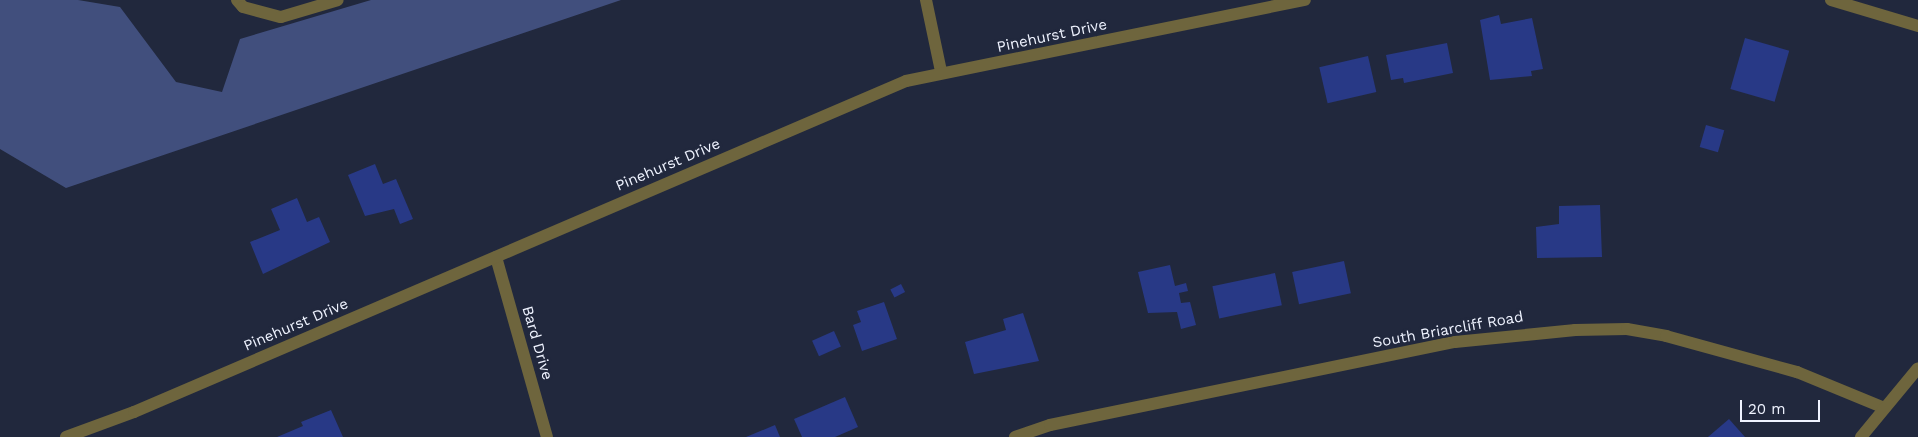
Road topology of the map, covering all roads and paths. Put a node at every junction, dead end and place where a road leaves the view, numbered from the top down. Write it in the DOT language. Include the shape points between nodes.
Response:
graph roads {
  1 [pos="237,0"];
  2 [pos="338,0"];
  3 [pos="926,0"];
  4 [pos="1306,0"];
  5 [pos="1831,0"];
  6 [pos="1918,26"];
  7 [pos="941,71"];
  8 [pos="496,257"];
  9 [pos="1918,368"];
  10 [pos="1882,407"];
  11 [pos="66,437"];
  12 [pos="547,437"];
  13 [pos="1015,437"];
  14 [pos="1860,437"];
  1 -- 2 [label="street" via="244,7 281,17"];
  3 -- 7 [label="street"];
  4 -- 7 [label="street, Pinehurst Drive"];
  5 -- 6 [label="street"];
  7 -- 8 [label="street, Pinehurst Drive" via="906,81"];
  8 -- 11 [label="street, Pinehurst Drive" via="134,412"];
  8 -- 12 [label="street, Bard Drive"];
  9 -- 10 [label="street"];
  10 -- 13 [label="street, South Briarcliff Road" via="1797,372 1666,336 1627,330 1575,330 1455,342 1050,425"];
  10 -- 14 [label="street"];
}
